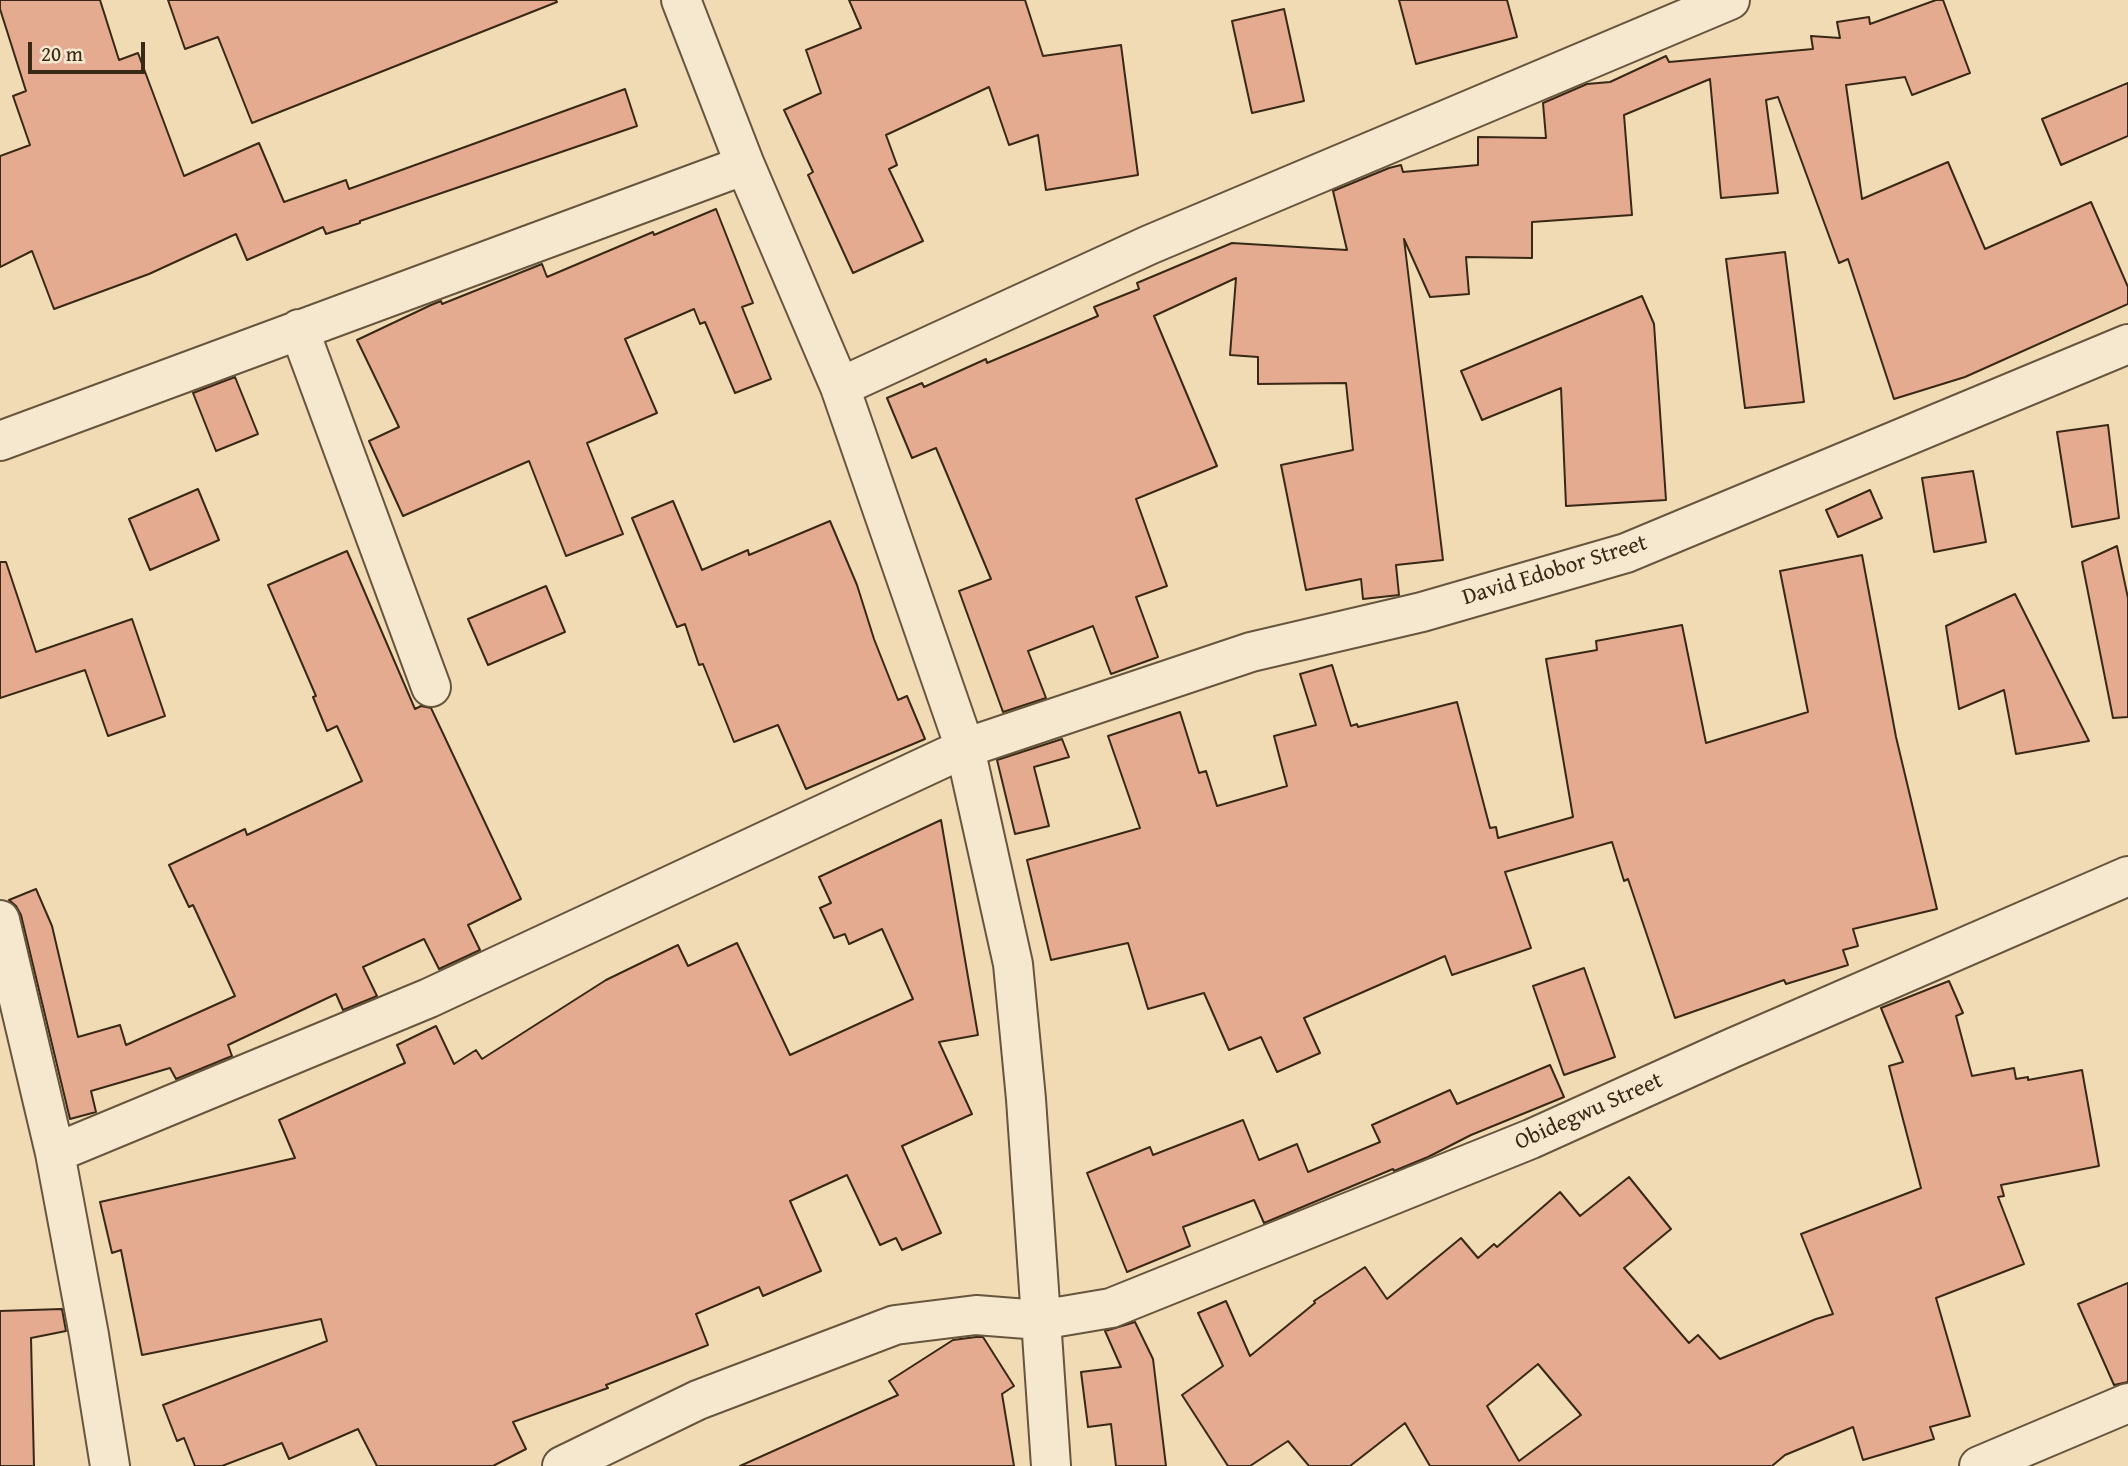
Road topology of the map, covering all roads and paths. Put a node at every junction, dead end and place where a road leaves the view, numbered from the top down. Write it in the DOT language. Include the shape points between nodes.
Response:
graph roads {
  1 [pos="681,0"];
  2 [pos="1730,0"];
  3 [pos="745,165"];
  4 [pos="299,329"];
  5 [pos="2128,344"];
  6 [pos="839,387"];
  7 [pos="0,441"];
  8 [pos="431,687"];
  9 [pos="965,748"];
  10 [pos="2128,876"];
  11 [pos="0,920"];
  12 [pos="55,1153"];
  13 [pos="1040,1320"];
  14 [pos="2128,1403"];
  15 [pos="110,1466"];
  16 [pos="562,1466"];
  17 [pos="1051,1466"];
  18 [pos="1979,1466"];
  1 -- 3 [label="street"];
  2 -- 6 [label="street" via="1149,245"];
  3 -- 4 [label="street"];
  3 -- 6 [label="street"];
  4 -- 7 [label="street"];
  4 -- 8 [label="street"];
  5 -- 9 [label="street, David Edobor Street" via="1626,553 1422,612 1251,652"];
  6 -- 9 [label="street"];
  9 -- 12 [label="street, David Edobor Street" via="429,998"];
  9 -- 13 [label="street" via="1013,964"];
  10 -- 13 [label="street, Obidegwu Street" via="1531,1139 1111,1308"];
  11 -- 12 [label="street"];
  12 -- 15 [label="street"];
  13 -- 16 [label="street, Obidegwu Street" via="976,1315 895,1325 698,1400"];
  13 -- 17 [label="street"];
  14 -- 18 [label="street"];
}
